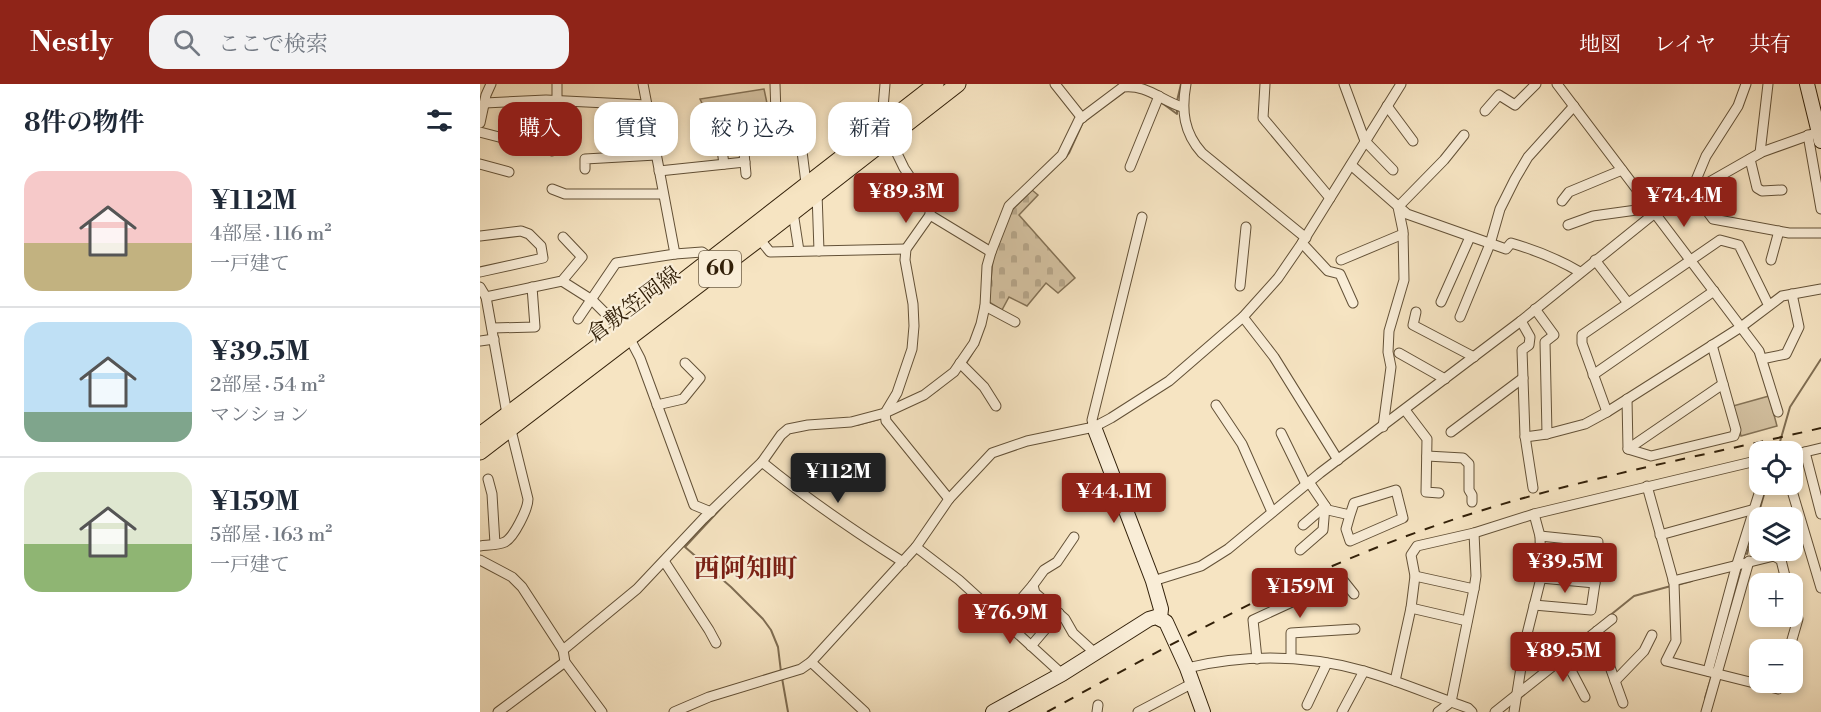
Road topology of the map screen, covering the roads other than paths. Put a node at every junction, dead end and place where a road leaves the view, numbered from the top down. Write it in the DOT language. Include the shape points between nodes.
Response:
graph roads {
  1 [pos="491,84"];
  2 [pos="557,84"];
  3 [pos="643,84"];
  4 [pos="775,84"];
  5 [pos="885,84"];
  6 [pos="936,84"];
  7 [pos="958,84"];
  8 [pos="1055,84"];
  9 [pos="1186,84"];
  10 [pos="1265,84"];
  11 [pos="1344,84"];
  12 [pos="1401,84"];
  13 [pos="1536,84"];
  14 [pos="1557,84"];
  15 [pos="1746,84"];
  16 [pos="1768,84"];
  17 [pos="1807,84"];
  18 [pos="1158,96"];
  19 [pos="557,101"];
  20 [pos="646,102"];
  21 [pos="884,102"];
  22 [pos="912,102"];
  23 [pos="484,103"];
  24 [pos="594,103"];
  25 [pos="1387,106"];
  26 [pos="1574,106"];
  27 [pos="1182,107"];
  28 [pos="1485,111"];
  29 [pos="1082,118"];
  30 [pos="912,119"];
  31 [pos="480,123"];
  32 [pos="480,132"];
  33 [pos="1464,135"];
  34 [pos="1817,135"];
  35 [pos="498,137"];
  36 [pos="1365,141"];
  37 [pos="1413,141"];
  38 [pos="1760,153"];
  39 [pos="638,156"];
  40 [pos="656,156"];
  41 [pos="723,156"];
  42 [pos="744,156"];
  43 [pos="848,156"];
  44 [pos="860,156"];
  45 [pos="898,156"];
  46 [pos="1750,159"];
  47 [pos="745,162"];
  48 [pos="480,164"];
  49 [pos="724,164"];
  50 [pos="1351,165"];
  51 [pos="1130,166"];
  52 [pos="585,169"];
  53 [pos="1393,170"];
  54 [pos="1622,170"];
  55 [pos="659,171"];
  56 [pos="509,172"];
  57 [pos="746,174"];
  58 [pos="812,188"];
  59 [pos="552,189"];
  60 [pos="1782,190"];
  61 [pos="1692,192"];
  62 [pos="663,194"];
  63 [pos="1330,198"];
  64 [pos="1562,201"];
  65 [pos="1398,207"];
  66 [pos="1821,209"];
  67 [pos="1653,211"];
  68 [pos="793,212"];
  69 [pos="930,215"];
  70 [pos="1142,217"];
  71 [pos="1568,225"];
  72 [pos="1246,227"];
  73 [pos="1779,231"];
  74 [pos="755,232"];
  75 [pos="1821,233"];
  76 [pos="1403,234"];
  77 [pos="480,236"];
  78 [pos="563,237"];
  79 [pos="1470,237"];
  80 [pos="1304,240"];
  81 [pos="1490,244"];
  82 [pos="906,249"];
  83 [pos="799,251"];
  84 [pos="819,251"];
  85 [pos="991,252"];
  86 [pos="675,254"];
  87 [pos="1690,259"];
  88 [pos="1341,260"];
  89 [pos="1595,260"];
  90 [pos="1771,260"];
  91 [pos="715,264"];
  92 [pos="480,272"];
  93 [pos="1580,272"];
  94 [pos="562,281"];
  95 [pos="1240,286"];
  96 [pos="480,287"];
  97 [pos="532,287"];
  98 [pos="1821,289"];
  99 [pos="1714,291"];
  100 [pos="1792,294"];
  101 [pos="486,297"];
  102 [pos="592,300"];
  103 [pos="1441,302"];
  104 [pos="1353,303"];
  105 [pos="1628,303"];
  106 [pos="985,306"];
  107 [pos="1768,306"];
  108 [pos="1535,309"];
  109 [pos="1416,312"];
  110 [pos="1243,317"];
  111 [pos="1460,317"];
  112 [pos="578,319"];
  113 [pos="1521,321"];
  114 [pos="1016,322"];
  115 [pos="1741,327"];
  116 [pos="492,328"];
  117 [pos="625,333"];
  118 [pos="494,339"];
  119 [pos="480,341"];
  120 [pos="1712,345"];
  121 [pos="1399,352"];
  122 [pos="1474,357"];
  123 [pos="1762,359"];
  124 [pos="685,363"];
  125 [pos="960,363"];
  126 [pos="1593,375"];
  127 [pos="1523,378"];
  128 [pos="1445,379"];
  129 [pos="1724,384"];
  130 [pos="1627,399"];
  131 [pos="657,405"];
  132 [pos="1216,405"];
  133 [pos="996,406"];
  134 [pos="1405,410"];
  135 [pos="1607,412"];
  136 [pos="1778,412"];
  137 [pos="885,413"];
  138 [pos="509,421"];
  139 [pos="1094,427"];
  140 [pos="1383,427"];
  141 [pos="1451,432"];
  142 [pos="1281,433"];
  143 [pos="1546,434"];
  144 [pos="480,435"];
  145 [pos="1525,437"];
  146 [pos="1821,448"];
  147 [pos="1628,449"];
  148 [pos="480,452"];
  149 [pos="1804,452"];
  150 [pos="1427,456"];
  151 [pos="1338,460"];
  152 [pos="762,462"];
  153 [pos="1749,463"];
  154 [pos="488,478"];
  155 [pos="1151,479"];
  156 [pos="1308,483"];
  157 [pos="1647,486"];
  158 [pos="1533,488"];
  159 [pos="1119,491"];
  160 [pos="1439,493"];
  161 [pos="1793,495"];
  162 [pos="949,499"];
  163 [pos="1472,502"];
  164 [pos="1325,506"];
  165 [pos="1749,511"];
  166 [pos="711,512"];
  167 [pos="1272,512"];
  168 [pos="1534,514"];
  169 [pos="1821,514"];
  170 [pos="1350,515"];
  171 [pos="1303,525"];
  172 [pos="1749,527"];
  173 [pos="1474,533"];
  174 [pos="1660,535"];
  175 [pos="1540,536"];
  176 [pos="1074,537"];
  177 [pos="495,544"];
  178 [pos="480,546"];
  179 [pos="916,547"];
  180 [pos="1300,550"];
  181 [pos="480,560"];
  182 [pos="664,561"];
  183 [pos="1749,561"];
  184 [pos="903,562"];
  185 [pos="1737,564"];
  186 [pos="1415,576"];
  187 [pos="1541,578"];
  188 [pos="1153,580"];
  189 [pos="1595,583"];
  190 [pos="1034,585"];
  191 [pos="1674,585"];
  192 [pos="1821,588"];
  193 [pos="1474,589"];
  194 [pos="1354,594"];
  195 [pos="1534,605"];
  196 [pos="1411,608"];
  197 [pos="1011,611"];
  198 [pos="1059,613"];
  199 [pos="1160,618"];
  200 [pos="1612,619"];
  201 [pos="1467,621"];
  202 [pos="1355,630"];
  203 [pos="1597,631"];
  204 [pos="1652,635"];
  205 [pos="716,643"];
  206 [pos="1031,646"];
  207 [pos="563,650"];
  208 [pos="1096,654"];
  209 [pos="1564,657"];
  210 [pos="1291,658"];
  211 [pos="1257,659"];
  212 [pos="565,662"];
  213 [pos="812,662"];
  214 [pos="1327,663"];
  215 [pos="1187,668"];
  216 [pos="1364,671"];
  217 [pos="1713,673"];
  218 [pos="1062,674"];
  219 [pos="1395,681"];
  220 [pos="1615,681"];
  221 [pos="1749,682"];
  222 [pos="1193,683"];
  223 [pos="1517,691"];
  224 [pos="1585,697"];
  225 [pos="1451,702"];
  226 [pos="1623,703"];
  227 [pos="1307,705"];
  228 [pos="498,712"];
  229 [pos="602,712"];
  230 [pos="674,712"];
  231 [pos="865,712"];
  232 [pos="993,712"];
  233 [pos="1138,712"];
  234 [pos="1203,712"];
  235 [pos="1342,712"];
  236 [pos="1438,712"];
  237 [pos="1472,712"];
  238 [pos="1495,712"];
  239 [pos="1514,712"];
  240 [pos="1706,712"];
  1 -- 23 [label="street"];
  2 -- 19 [label="street"];
  3 -- 20 [label="street"];
  4 -- 58 [label="street" via="776,114 797,112"];
  5 -- 21 [label="street"];
  6 -- 22 [label="main road, 倉敷笠岡線 / 60"];
  7 -- 30 [label="main road, 倉敷笠岡線 / 60"];
  8 -- 29 [label="street"];
  9 -- 27 [label="street"];
  10 -- 63 [label="street" via="1263,118"];
  11 -- 36 [label="street"];
  12 -- 25 [label="street"];
  13 -- 28 [label="street" via="1515,105 1499,95"];
  14 -- 26 [label="street"];
  15 -- 61 [label="street" via="1738,106 1706,156"];
  16 -- 38 [label="street"];
  17 -- 34 [label="main road"];
  18 -- 27 [label="street"];
  18 -- 29 [label="street" via="1146,88 1123,87"];
  18 -- 51 [label="street"];
  19 -- 23 [label="street"];
  19 -- 24 [label="street"];
  23 -- 31 [label="street"];
  25 -- 36 [label="street"];
  25 -- 37 [label="street"];
  26 -- 54 [label="street"];
  26 -- 81 [label="street" via="1528,157 1500,208"];
  27 -- 80 [label="street" via="1194,144 1202,153"];
  29 -- 85 [label="street" via="1062,155 1009,206"];
  32 -- 35 [label="street"];
  33 -- 65 [label="street"];
  34 -- 38 [label="street"];
  34 -- 66 [label="street"];
  36 -- 50 [label="street"];
  36 -- 53 [label="street"];
  38 -- 46 [label="street"];
  39 -- 52 [label="street" via="585,159"];
  40 -- 55 [label="street"];
  41 -- 49 [label="street"];
  42 -- 47 [label="street"];
  43 -- 58 [label="main road, 倉敷笠岡線 / 60"];
  44 -- 58 [label="main road, 倉敷笠岡線 / 60"];
  45 -- 69 [label="street" via="930,207"];
  46 -- 60 [label="street" via="1757,188"];
  46 -- 61 [label="street"];
  47 -- 49 [label="street"];
  47 -- 57 [label="street"];
  48 -- 56 [label="street"];
  49 -- 55 [label="street"];
  50 -- 63 [label="street"];
  50 -- 65 [label="street"];
  54 -- 64 [label="street" via="1569,192"];
  54 -- 67 [label="street"];
  55 -- 62 [label="street"];
  58 -- 68 [label="main road, 倉敷笠岡線 / 60"];
  58 -- 74 [label="main road, 倉敷笠岡線 / 60"];
  58 -- 84 [label="street"];
  59 -- 62 [label="street" via="565,194"];
  61 -- 67 [label="street"];
  61 -- 73 [label="street" via="1713,219"];
  62 -- 86 [label="street"];
  63 -- 80 [label="street"];
  65 -- 76 [label="street"];
  65 -- 79 [label="street"];
  67 -- 71 [label="street" via="1593,216"];
  67 -- 87 [label="street"];
  67 -- 89 [label="street"];
  68 -- 74 [label="main road, 倉敷笠岡線 / 60"];
  68 -- 83 [label="street"];
  69 -- 82 [label="street"];
  69 -- 85 [label="street"];
  70 -- 139 [label="street" via="1092,420"];
  72 -- 95 [label="street"];
  73 -- 75 [label="street"];
  73 -- 90 [label="street"];
  74 -- 83 [label="street" via="770,252"];
  74 -- 91 [label="main road, 倉敷笠岡線 / 60"];
  76 -- 88 [label="street"];
  76 -- 140 [label="street" via="1404,280 1389,331 1391,367"];
  77 -- 92 [label="street" via="521,231 542,246 543,258"];
  78 -- 94 [label="street" via="582,257"];
  79 -- 81 [label="street"];
  79 -- 103 [label="street"];
  80 -- 104 [label="street" via="1329,271 1340,274"];
  80 -- 110 [label="street" via="1278,278"];
  81 -- 93 [label="street" via="1506,249 1511,243 1564,262"];
  81 -- 111 [label="street"];
  82 -- 84 [label="street"];
  82 -- 137 [label="street" via="913,304 912,349 897,393"];
  83 -- 84 [label="street"];
  85 -- 106 [label="street"];
  86 -- 91 [label="street" via="702,252"];
  86 -- 102 [label="street" via="616,263"];
  87 -- 99 [label="street"];
  87 -- 105 [label="street"];
  87 -- 107 [label="street" via="1720,240 1739,245"];
  89 -- 93 [label="street"];
  89 -- 105 [label="street"];
  91 -- 117 [label="main road, 倉敷笠岡線 / 60"];
  93 -- 108 [label="street"];
  94 -- 97 [label="street"];
  94 -- 102 [label="street"];
  96 -- 101 [label="street"];
  97 -- 101 [label="street"];
  97 -- 116 [label="street" via="535,327"];
  98 -- 100 [label="street"];
  99 -- 115 [label="street"];
  99 -- 126 [label="street"];
  100 -- 107 [label="street"];
  100 -- 123 [label="street" via="1799,327 1786,354"];
  101 -- 116 [label="street"];
  102 -- 112 [label="street"];
  102 -- 117 [label="street"];
  105 -- 126 [label="street" via="1582,335"];
  106 -- 114 [label="street"];
  106 -- 125 [label="street" via="974,343"];
  107 -- 115 [label="street"];
  108 -- 113 [label="street"];
  108 -- 143 [label="street" via="1554,335 1545,342"];
  109 -- 122 [label="street" via="1413,325"];
  110 -- 139 [label="street" via="1169,381"];
  110 -- 151 [label="street" via="1274,357"];
  113 -- 122 [label="street"];
  113 -- 127 [label="street" via="1530,338 1529,345 1522,350"];
  115 -- 120 [label="street"];
  115 -- 123 [label="street"];
  116 -- 118 [label="street"];
  117 -- 131 [label="street" via="640,358"];
  117 -- 138 [label="main road, 倉敷笠岡線 / 60"];
  118 -- 119 [label="street"];
  118 -- 138 [label="street"];
  120 -- 129 [label="street"];
  120 -- 130 [label="street"];
  121 -- 128 [label="street"];
  122 -- 128 [label="street"];
  123 -- 136 [label="street"];
  124 -- 131 [label="street" via="700,378 683,399"];
  125 -- 133 [label="street"];
  125 -- 137 [label="street" via="924,395"];
  126 -- 135 [label="street"];
  127 -- 141 [label="street"];
  127 -- 145 [label="street"];
  128 -- 134 [label="street"];
  129 -- 147 [label="street"];
  129 -- 147 [label="street" via="1736,430 1734,436 1651,456"];
  130 -- 135 [label="street"];
  130 -- 147 [label="street"];
  131 -- 166 [label="street" via="694,505"];
  132 -- 167 [label="street" via="1242,444"];
  134 -- 140 [label="street"];
  134 -- 150 [label="street" via="1427,439"];
  135 -- 143 [label="street" via="1585,424"];
  137 -- 152 [label="street" via="850,422 788,429"];
  137 -- 162 [label="street" via="886,421"];
  138 -- 144 [label="main road, 倉敷笠岡線 / 60"];
  138 -- 148 [label="main road, 倉敷笠岡線 / 60"];
  138 -- 177 [label="street" via="528,508 508,541"];
  139 -- 159 [label="main road"];
  139 -- 162 [label="street" via="992,453"];
  140 -- 151 [label="street"];
  142 -- 156 [label="street"];
  143 -- 145 [label="street"];
  145 -- 158 [label="street"];
  146 -- 149 [label="street"];
  149 -- 169 [label="street"];
  150 -- 160 [label="street" via="1426,492"];
  150 -- 163 [label="street" via="1463,458 1469,464"];
  151 -- 156 [label="street"];
  152 -- 166 [label="street"];
  152 -- 184 [label="street" via="842,523"];
  153 -- 157 [label="street"];
  154 -- 177 [label="street"];
  155 -- 159 [label="street"];
  156 -- 164 [label="street"];
  156 -- 167 [label="street"];
  157 -- 168 [label="street"];
  157 -- 174 [label="street"];
  159 -- 188 [label="main road"];
  161 -- 192 [label="street"];
  162 -- 179 [label="street"];
  164 -- 170 [label="street"];
  164 -- 171 [label="street"];
  164 -- 180 [label="street" via="1323,530"];
  165 -- 174 [label="street"];
  166 -- 182 [label="street"];
  167 -- 188 [label="street" via="1201,566"];
  168 -- 173 [label="street"];
  168 -- 175 [label="street"];
  170 -- 170 [label="street" via="1346,529 1350,541 1403,518 1396,490 1354,503"];
  172 -- 185 [label="street"];
  173 -- 186 [label="street" via="1417,546 1411,555"];
  173 -- 193 [label="street"];
  174 -- 191 [label="street"];
  175 -- 187 [label="street"];
  175 -- 189 [label="street" via="1598,542"];
  176 -- 190 [label="street"];
  177 -- 178 [label="street"];
  179 -- 184 [label="street"];
  179 -- 206 [label="street" via="959,580"];
  181 -- 207 [label="street" via="512,577 522,587"];
  182 -- 205 [label="street"];
  182 -- 207 [label="street" via="637,589"];
  183 -- 185 [label="street"];
  183 -- 217 [label="street"];
  184 -- 213 [label="street"];
  185 -- 191 [label="street"];
  185 -- 217 [label="street"];
  186 -- 193 [label="street"];
  186 -- 196 [label="street"];
  187 -- 189 [label="street"];
  187 -- 195 [label="street"];
  188 -- 199 [label="main road"];
  189 -- 195 [label="street" via="1591,610"];
  190 -- 197 [label="street"];
  190 -- 198 [label="street" via="1035,592"];
  191 -- 217 [label="street" via="1677,641 1666,661"];
  193 -- 201 [label="street"];
  194 -- 211 [label="street" via="1342,579 1253,620"];
  195 -- 223 [label="street"];
  196 -- 201 [label="street"];
  196 -- 219 [label="street"];
  198 -- 206 [label="street"];
  198 -- 208 [label="street" via="1073,633"];
  199 -- 208 [label="main road" via="1149,619"];
  199 -- 215 [label="main road" via="1166,622"];
  200 -- 203 [label="street"];
  201 -- 225 [label="street"];
  202 -- 210 [label="street" via="1291,633"];
  203 -- 209 [label="street"];
  203 -- 220 [label="street"];
  204 -- 220 [label="street" via="1644,651"];
  206 -- 218 [label="street"];
  207 -- 212 [label="street"];
  208 -- 218 [label="main road"];
  209 -- 223 [label="street"];
  209 -- 224 [label="street"];
  210 -- 211 [label="street"];
  210 -- 214 [label="street"];
  211 -- 215 [label="street"];
  212 -- 228 [label="street"];
  212 -- 229 [label="street"];
  213 -- 230 [label="street"];
  213 -- 231 [label="street"];
  214 -- 216 [label="street"];
  214 -- 227 [label="street"];
  215 -- 222 [label="main road"];
  216 -- 219 [label="street"];
  216 -- 235 [label="street"];
  217 -- 221 [label="street"];
  217 -- 240 [label="street"];
  218 -- 232 [label="main road"];
  219 -- 225 [label="street"];
  220 -- 226 [label="street"];
  222 -- 233 [label="street"];
  222 -- 234 [label="main road"];
  223 -- 238 [label="street"];
  223 -- 239 [label="street"];
  225 -- 236 [label="street"];
  225 -- 237 [label="street"];
}
